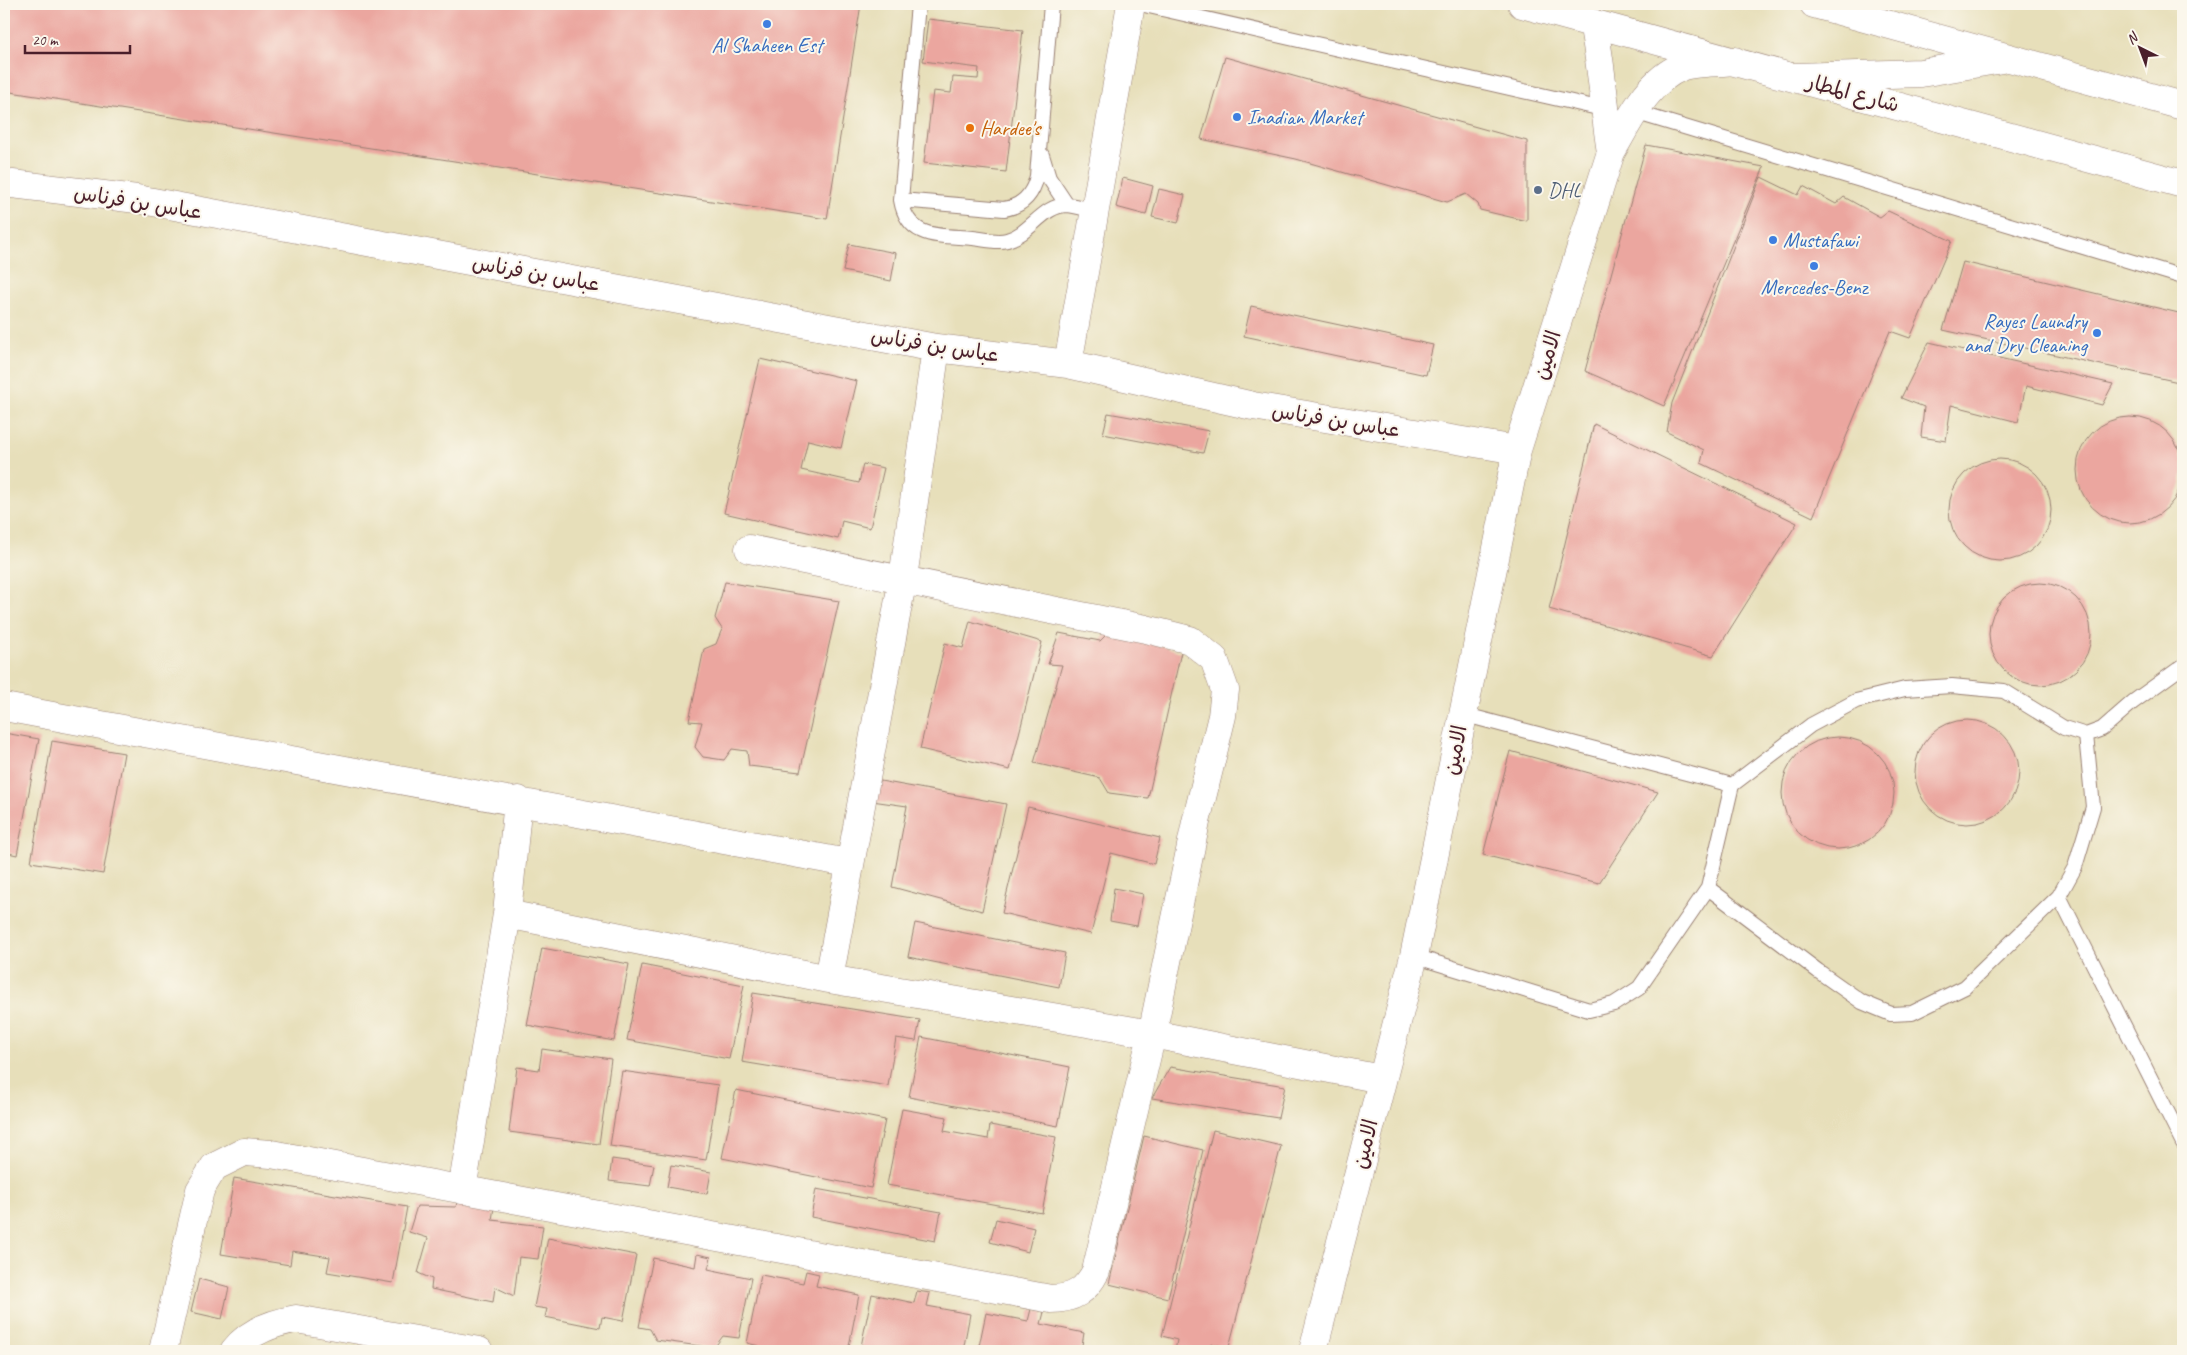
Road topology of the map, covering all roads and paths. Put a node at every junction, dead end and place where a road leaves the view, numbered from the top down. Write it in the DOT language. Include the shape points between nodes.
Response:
graph roads {
  1 [pos="918,4"];
  2 [pos="1051,4"];
  3 [pos="1130,4"];
  4 [pos="1140,4"];
  5 [pos="1522,4"];
  6 [pos="1814,4"];
  7 [pos="1592,24"];
  8 [pos="2008,58"];
  9 [pos="1735,61"];
  10 [pos="1795,77"];
  11 [pos="2183,106"];
  12 [pos="1604,110"];
  13 [pos="1635,112"];
  14 [pos="1040,146"];
  15 [pos="1611,152"];
  16 [pos="4,183"];
  17 [pos="2183,184"];
  18 [pos="901,200"];
  19 [pos="1067,205"];
  20 [pos="1095,211"];
  21 [pos="2183,277"];
  22 [pos="936,348"];
  23 [pos="1068,364"];
  24 [pos="1517,450"];
  25 [pos="749,549"];
  26 [pos="903,578"];
  27 [pos="2183,666"];
  28 [pos="4,707"];
  29 [pos="1462,714"];
  30 [pos="2086,735"];
  31 [pos="1732,785"];
  32 [pos="518,800"];
  33 [pos="848,862"];
  34 [pos="1708,888"];
  35 [pos="2059,896"];
  36 [pos="506,914"];
  37 [pos="1414,956"];
  38 [pos="829,979"];
  39 [pos="1152,1034"];
  40 [pos="1381,1080"];
  41 [pos="2183,1142"];
  42 [pos="462,1190"];
  43 [pos="162,1351"];
  44 [pos="234,1351"];
  45 [pos="479,1351"];
  46 [pos="1313,1351"];
  1 -- 18 [label="lane"];
  2 -- 14 [label="lane"];
  3 -- 20 [label="main road"];
  4 -- 12 [label="lane"];
  5 -- 7 [label="main road, شارع المطار"];
  6 -- 8 [label="main road"];
  7 -- 9 [label="main road, شارع المطار"];
  7 -- 12 [label="main road, الامين" via="1602,68"];
  8 -- 10 [label="main road" via="1921,73"];
  8 -- 11 [label="main road"];
  9 -- 10 [label="main road, شارع المطار"];
  9 -- 13 [label="main road, الامين" via="1682,67 1656,84"];
  10 -- 17 [label="main road, شارع المطار"];
  12 -- 13 [label="lane"];
  12 -- 15 [label="main road, الامين"];
  13 -- 15 [label="main road, الامين"];
  13 -- 21 [label="lane"];
  14 -- 18 [label="lane" via="1034,187 1028,197 1011,208"];
  14 -- 19 [label="lane" via="1049,178"];
  15 -- 24 [label="main road, الامين"];
  16 -- 22 [label="main road, عباس بن فرناس" via="137,199"];
  18 -- 19 [label="lane" via="903,214 910,223 928,234 1004,241 1020,236 1053,208"];
  19 -- 20 [label="lane"];
  20 -- 23 [label="main road"];
  22 -- 23 [label="main road, عباس بن فرناس"];
  22 -- 26 [label="main road"];
  23 -- 24 [label="main road, عباس بن فرناس" via="1252,406"];
  24 -- 29 [label="main road, الامين"];
  25 -- 26 [label="main road"];
  26 -- 33 [label="main road"];
  26 -- 39 [label="main road" via="1190,640 1214,659 1225,690 1222,716 1196,822"];
  27 -- 30 [label="lane" via="2102,729"];
  28 -- 32 [label="main road"];
  29 -- 31 [label="lane"];
  29 -- 37 [label="main road, الامين"];
  30 -- 31 [label="lane" via="2064,728 2004,691 1952,686 1905,689 1856,701 1811,724"];
  30 -- 35 [label="lane" via="2094,807 2075,867"];
  31 -- 34 [label="lane"];
  32 -- 33 [label="main road"];
  32 -- 36 [label="main road"];
  33 -- 38 [label="main road"];
  34 -- 35 [label="lane" via="1862,1002 1890,1014 1912,1013 1965,986"];
  34 -- 37 [label="lane" via="1639,988 1614,1004 1589,1010"];
  35 -- 41 [label="lane"];
  36 -- 38 [label="main road"];
  36 -- 42 [label="main road"];
  37 -- 40 [label="main road, الامين"];
  38 -- 39 [label="main road"];
  39 -- 40 [label="main road"];
  39 -- 42 [label="main road" via="1096,1271 1083,1290 1063,1299"];
  40 -- 46 [label="main road, الامين"];
  42 -- 43 [label="main road" via="270,1154 244,1152 214,1167 200,1190"];
  44 -- 45 [label="main road" via="252,1333 273,1323 296,1319"];
}
